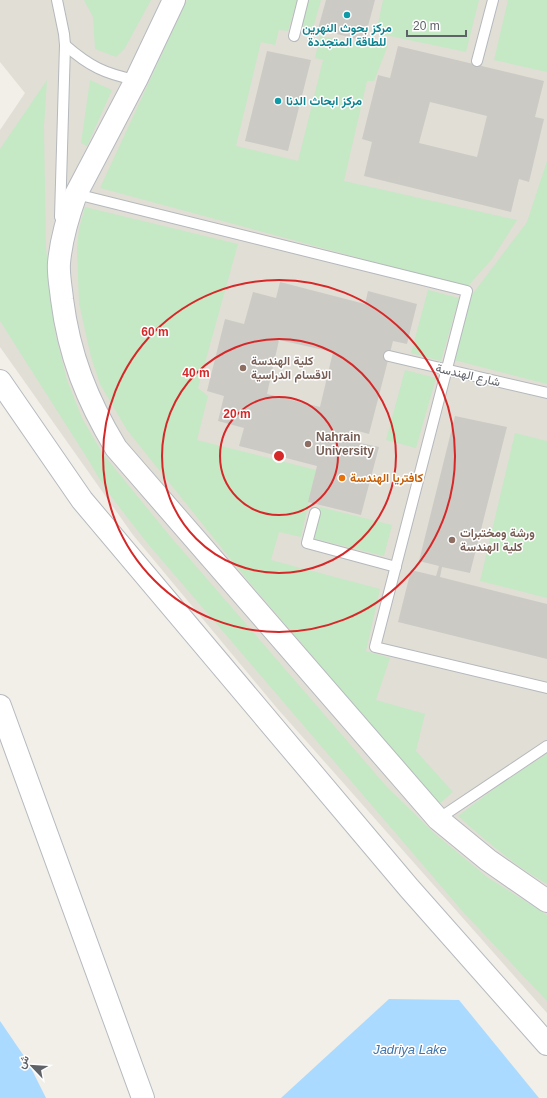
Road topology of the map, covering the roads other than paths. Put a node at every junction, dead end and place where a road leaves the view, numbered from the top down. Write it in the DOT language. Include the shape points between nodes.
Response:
graph roads {
  1 [pos="56,0"];
  2 [pos="174,0"];
  3 [pos="303,0"];
  4 [pos="493,0"];
  5 [pos="294,36"];
  6 [pos="65,45"];
  7 [pos="477,61"];
  8 [pos="136,80"];
  9 [pos="76,194"];
  10 [pos="59,263"];
  11 [pos="389,356"];
  12 [pos="447,370"];
  13 [pos="0,380"];
  14 [pos="547,393"];
  15 [pos="314,513"];
  16 [pos="396,567"];
  17 [pos="547,688"];
  18 [pos="0,706"];
  19 [pos="547,746"];
  20 [pos="438,819"];
  21 [pos="547,901"];
  22 [pos="547,1044"];
  23 [pos="143,1098"];
  1 -- 6 [label="lane"];
  2 -- 8 [label="street"];
  3 -- 5 [label="lane"];
  4 -- 7 [label="lane"];
  6 -- 8 [label="lane" via="97,69"];
  6 -- 10 [label="lane"];
  8 -- 9 [label="street"];
  9 -- 10 [label="street" via="69,214"];
  9 -- 12 [label="lane" via="467,291"];
  10 -- 20 [label="street" via="64,315 78,371 95,410 116,448"];
  11 -- 12 [label="lane, شارع الهندسة"];
  12 -- 14 [label="lane, شارع الهندسة"];
  12 -- 16 [label="lane"];
  13 -- 22 [label="street" via="82,500 404,882"];
  15 -- 16 [label="lane" via="307,543"];
  16 -- 17 [label="lane" via="375,647"];
  18 -- 23 [label="street"];
  19 -- 20 [label="lane"];
  20 -- 21 [label="street" via="488,860"];
}
